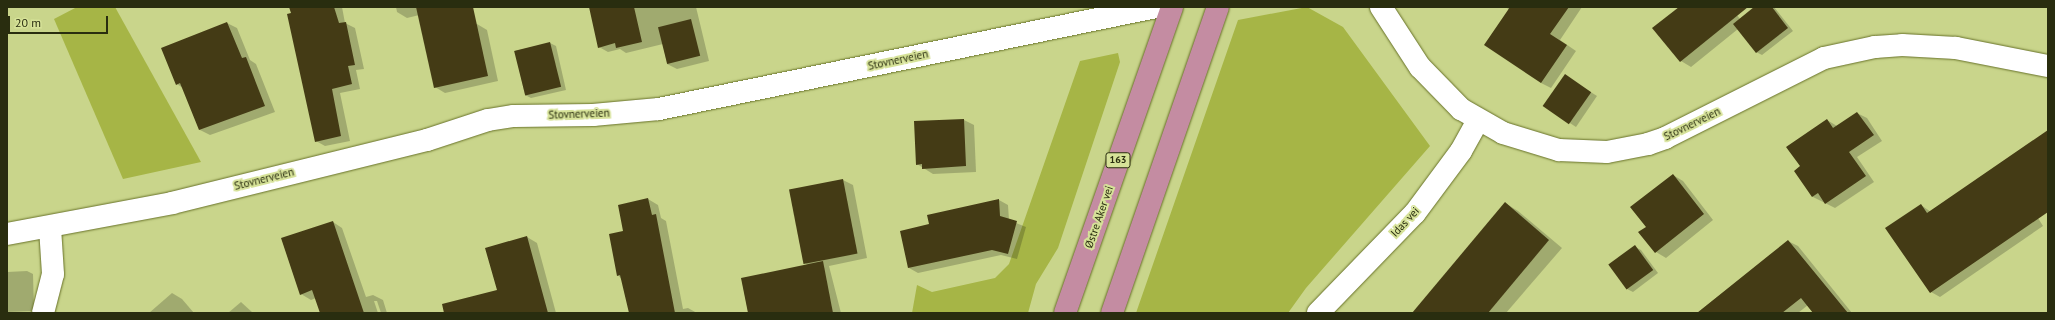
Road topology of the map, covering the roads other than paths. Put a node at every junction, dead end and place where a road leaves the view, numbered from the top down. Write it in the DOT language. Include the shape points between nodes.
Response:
graph roads {
  1 [pos="1156,7"];
  2 [pos="1172,7"];
  3 [pos="1218,7"];
  4 [pos="1381,7"];
  5 [pos="2048,66"];
  6 [pos="1478,120"];
  7 [pos="50,228"];
  8 [pos="7,234"];
  9 [pos="43,313"];
  10 [pos="1065,313"];
  11 [pos="1112,313"];
  12 [pos="1318,313"];
  1 -- 7 [label="street, Stovnerveien" via="659,109 593,115 514,116 488,120 427,140 172,203"];
  2 -- 10 [label="highway, Østre Aker vei / 163"];
  3 -- 11 [label="highway"];
  4 -- 6 [label="street, Stovnerveien" via="1420,67 1461,109"];
  5 -- 6 [label="street, Stovnerveien" via="1988,53 1931,46 1902,45 1848,52 1804,67 1665,138 1607,152 1553,148 1503,133"];
  6 -- 12 [label="street, Idas vei" via="1461,151 1415,213"];
  7 -- 8 [label="street, Stovnerveien"];
  7 -- 9 [label="street" via="53,274"];
}
